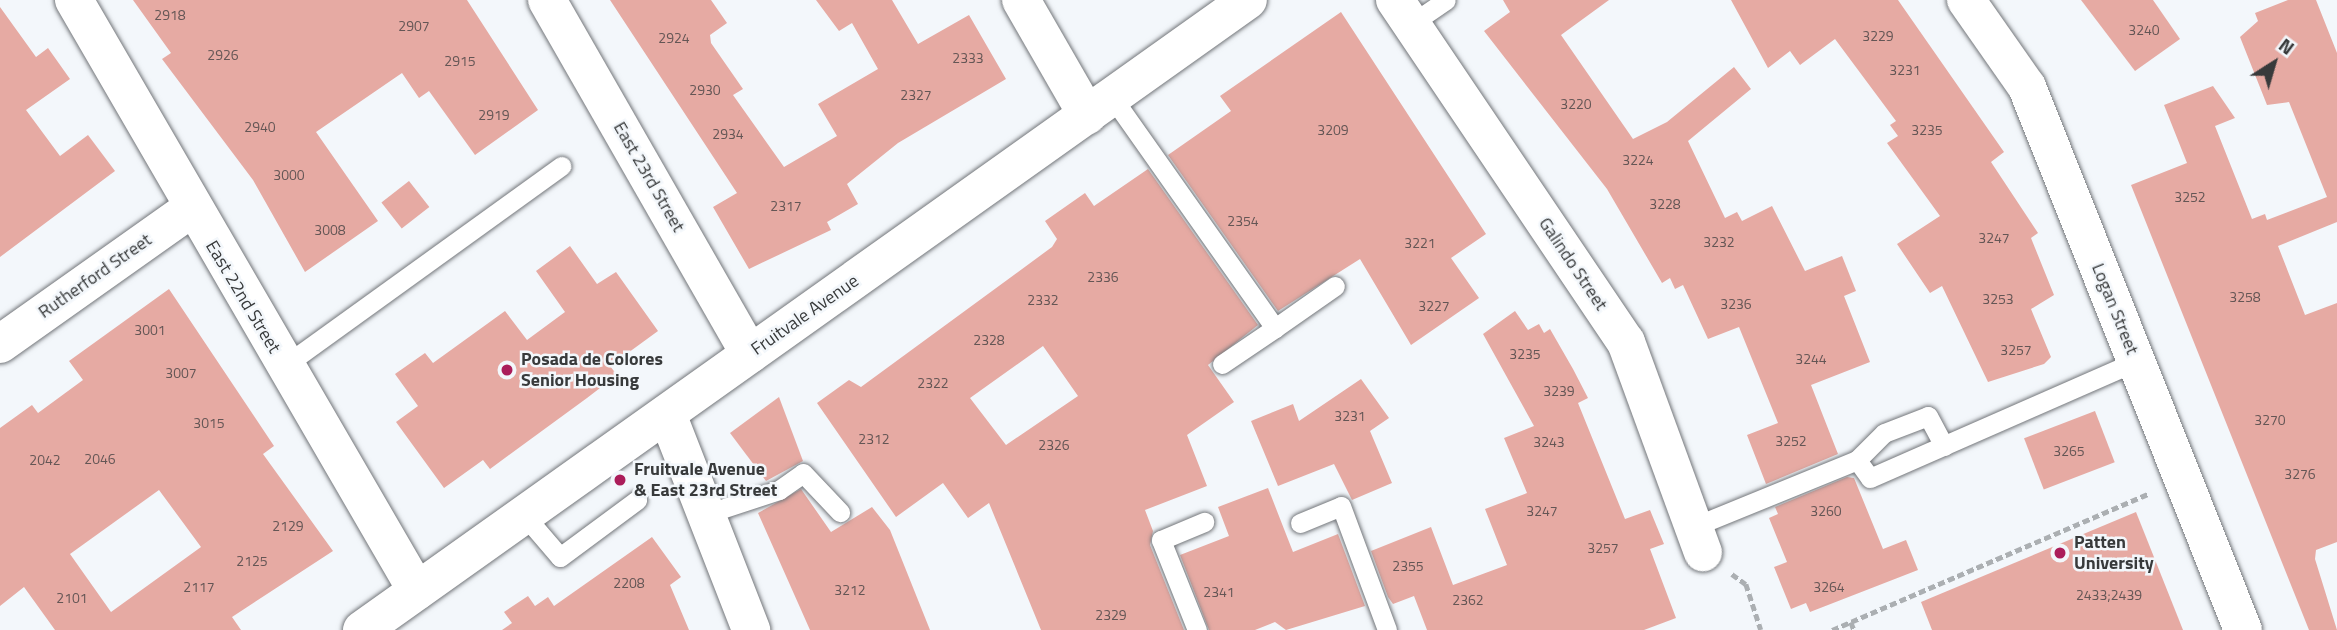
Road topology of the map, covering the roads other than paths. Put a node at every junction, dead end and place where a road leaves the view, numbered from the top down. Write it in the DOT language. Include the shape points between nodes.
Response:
graph roads {
  1 [pos="74,0"];
  2 [pos="547,0"];
  3 [pos="1021,0"];
  4 [pos="1248,0"];
  5 [pos="1446,0"];
  6 [pos="1966,0"];
  7 [pos="1403,12"];
  8 [pos="1099,106"];
  9 [pos="561,166"];
  10 [pos="191,209"];
  11 [pos="1335,286"];
  12 [pos="1275,328"];
  13 [pos="0,344"];
  14 [pos="750,354"];
  15 [pos="2136,360"];
  16 [pos="1222,364"];
  17 [pos="284,366"];
  18 [pos="667,414"];
  19 [pos="1944,446"];
  20 [pos="1857,460"];
  21 [pos="637,500"];
  22 [pos="839,512"];
  23 [pos="706,514"];
  24 [pos="524,515"];
  25 [pos="1204,522"];
  26 [pos="1300,523"];
  27 [pos="1698,539"];
  28 [pos="417,591"];
  29 [pos="362,630"];
  30 [pos="751,630"];
  31 [pos="1197,630"];
  32 [pos="1387,630"];
  33 [pos="2243,630"];
  1 -- 10 [label="street, East 22nd Street"];
  2 -- 14 [label="street, East 23rd Street"];
  3 -- 8 [label="street"];
  4 -- 8 [label="street, Fruitvale Avenue"];
  5 -- 7 [label="lane"];
  6 -- 15 [label="street, Logan Street" via="2027,87"];
  7 -- 27 [label="street, Galindo Street" via="1626,342"];
  8 -- 12 [label="lane"];
  8 -- 14 [label="street, Fruitvale Avenue"];
  9 -- 17 [label="lane"];
  10 -- 13 [label="street, Rutherford Street"];
  10 -- 17 [label="street, East 22nd Street"];
  11 -- 12 [label="lane"];
  12 -- 16 [label="lane"];
  14 -- 18 [label="street, Fruitvale Avenue"];
  15 -- 19 [label="lane"];
  15 -- 33 [label="street, Logan Street"];
  17 -- 28 [label="street, East 22nd Street"];
  18 -- 23 [label="street"];
  18 -- 24 [label="street, Fruitvale Avenue"];
  19 -- 20 [label="lane" via="1870,478"];
  19 -- 20 [label="lane" via="1928,416 1884,433"];
  20 -- 27 [label="lane"];
  21 -- 24 [label="lane" via="559,558"];
  22 -- 23 [label="lane" via="803,473 779,490"];
  23 -- 30 [label="street"];
  24 -- 28 [label="street, Fruitvale Avenue"];
  25 -- 31 [label="lane" via="1161,540"];
  26 -- 32 [label="lane" via="1341,506"];
  28 -- 29 [label="street, Fruitvale Avenue"];
}
